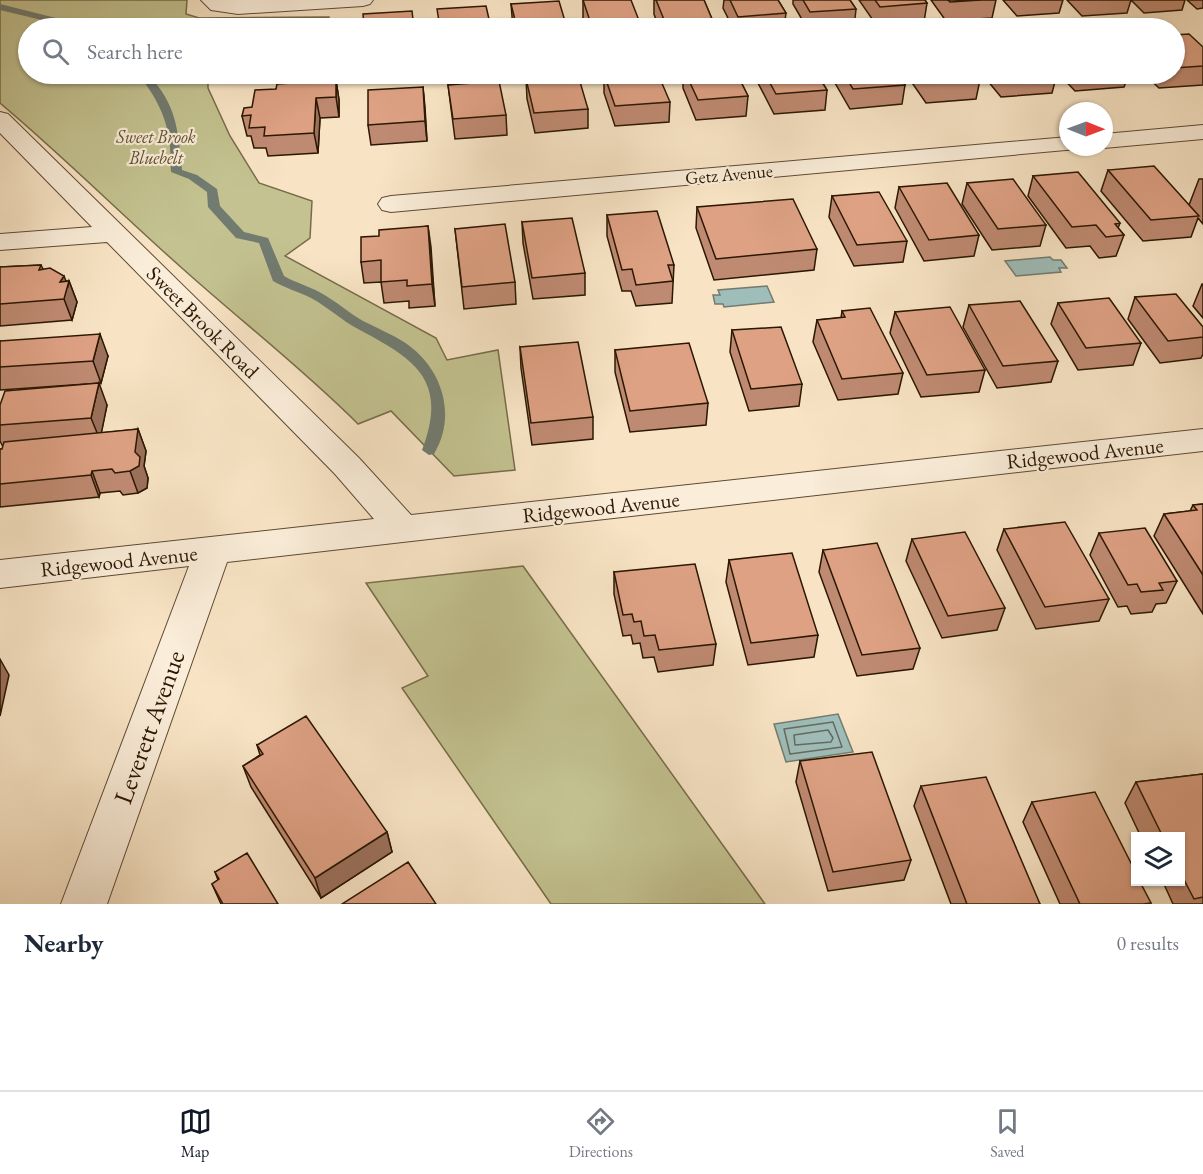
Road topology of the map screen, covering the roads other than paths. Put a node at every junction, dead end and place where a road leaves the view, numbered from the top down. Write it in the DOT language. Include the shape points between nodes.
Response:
graph roads {
  1 [pos="363,0"];
  2 [pos="215,3"];
  3 [pos="0,118"];
  4 [pos="1203,132"];
  5 [pos="1113,140"];
  6 [pos="1059,145"];
  7 [pos="391,204"];
  8 [pos="114,233"];
  9 [pos="0,242"];
  10 [pos="1203,440"];
  11 [pos="403,529"];
  12 [pos="213,551"];
  13 [pos="0,574"];
  14 [pos="84,904"];
  1 -- 2 [label="street" via="238,8"];
  3 -- 8 [label="street, Sweet Brook Road"];
  4 -- 5 [label="street"];
  6 -- 7 [label="street, Getz Avenue"];
  8 -- 9 [label="street"];
  8 -- 11 [label="street, Sweet Brook Road" via="347,466"];
  10 -- 11 [label="street, Ridgewood Avenue"];
  11 -- 12 [label="street, Ridgewood Avenue"];
  12 -- 13 [label="street, Ridgewood Avenue"];
  12 -- 14 [label="street, Leverett Avenue"];
}
